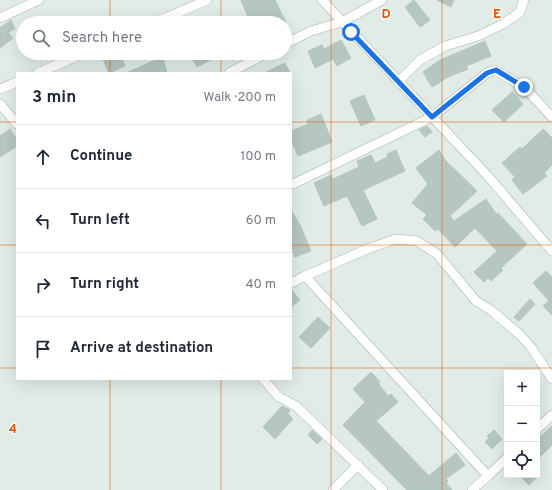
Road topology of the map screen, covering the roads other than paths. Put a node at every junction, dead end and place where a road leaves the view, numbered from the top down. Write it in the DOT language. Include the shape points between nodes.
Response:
graph roads {
  1 [pos="39,0"];
  2 [pos="207,0"];
  3 [pos="322,0"];
  4 [pos="382,0"];
  5 [pos="524,0"];
  6 [pos="170,16"];
  7 [pos="0,18"];
  8 [pos="342,22"];
  9 [pos="292,40"];
  10 [pos="68,60"];
  11 [pos="254,60"];
  12 [pos="40,72"];
  13 [pos="231,72"];
  14 [pos="16,82"];
  15 [pos="398,82"];
  16 [pos="0,89"];
  17 [pos="0,104"];
  18 [pos="432,117"];
  19 [pos="552,117"];
  20 [pos="16,123"];
  21 [pos="292,185"];
  22 [pos="552,251"];
  23 [pos="305,276"];
  24 [pos="292,282"];
  25 [pos="552,379"];
  26 [pos="264,380"];
  27 [pos="552,415"];
  28 [pos="540,426"];
  29 [pos="504,461"];
  30 [pos="358,465"];
  31 [pos="488,476"];
  32 [pos="332,490"];
  33 [pos="383,490"];
  34 [pos="472,490"];
  1 -- 7 [label="street"];
  2 -- 6 [label="street"];
  3 -- 8 [label="street"];
  4 -- 8 [label="street"];
  5 -- 15 [label="street" via="520,12 503,24 478,36 445,46 420,60"];
  8 -- 9 [label="street" via="311,31"];
  8 -- 15 [label="street"];
  10 -- 12 [label="street"];
  11 -- 13 [label="street"];
  14 -- 16 [label="street"];
  15 -- 18 [label="street"];
  17 -- 20 [label="street"];
  18 -- 19 [label="street" via="487,73 496,70 524,87"];
  18 -- 21 [label="street"];
  18 -- 22 [label="street" via="487,175"];
  23 -- 24 [label="street"];
  23 -- 25 [label="street" via="370,248 396,240 417,241 438,254 476,301 518,333 531,347"];
  23 -- 31 [label="street"];
  26 -- 30 [label="street" via="279,397 296,406"];
  27 -- 28 [label="street"];
  29 -- 31 [label="street"];
  30 -- 32 [label="street"];
  30 -- 33 [label="street"];
  31 -- 34 [label="street"];
}
